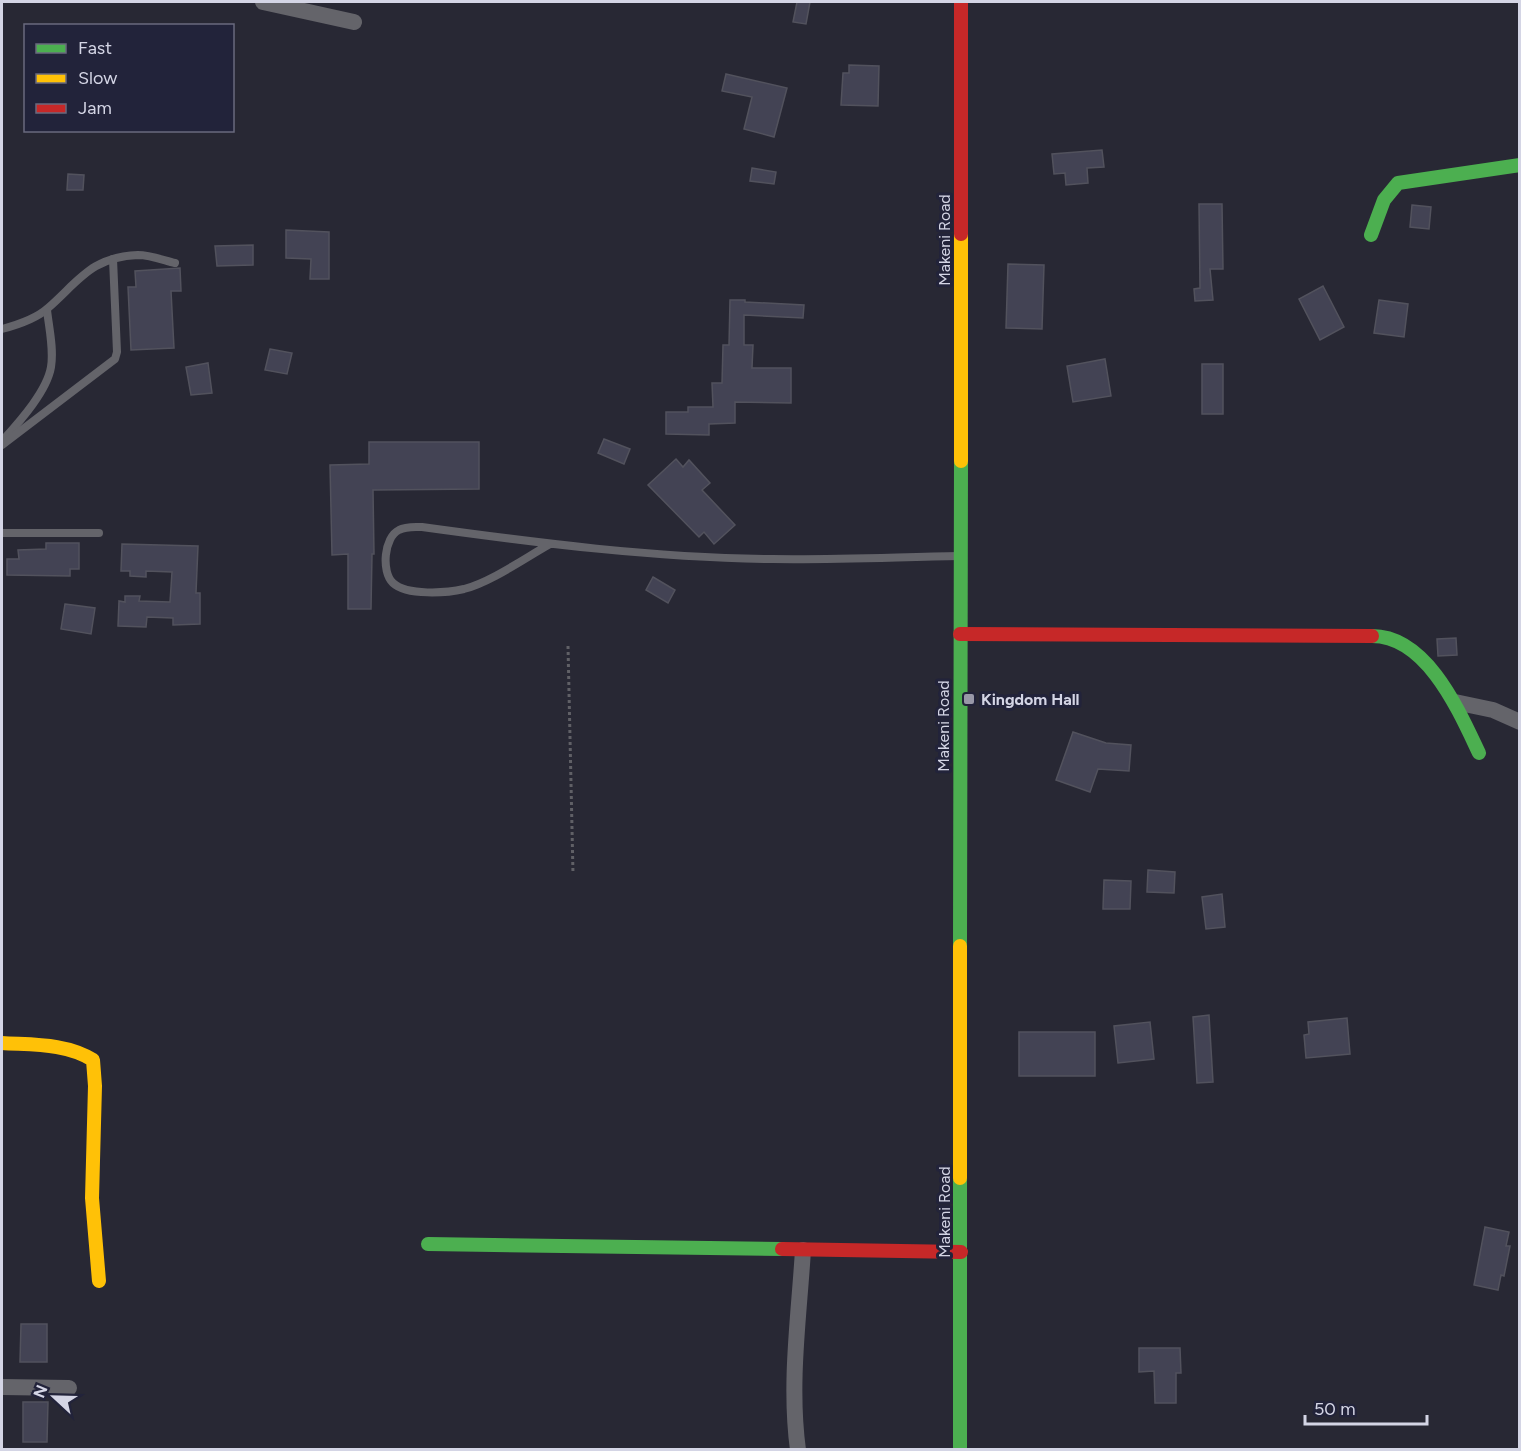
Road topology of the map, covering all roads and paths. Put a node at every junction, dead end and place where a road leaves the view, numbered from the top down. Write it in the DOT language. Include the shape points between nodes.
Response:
graph roads {
  1 [pos="262,2"];
  2 [pos="961,2"];
  3 [pos="354,22"];
  4 [pos="1520,165"];
  5 [pos="1371,235"];
  6 [pos="113,259"];
  7 [pos="175,263"];
  8 [pos="47,310"];
  9 [pos="2,329"];
  10 [pos="2,443"];
  11 [pos="2,533"];
  12 [pos="99,533"];
  13 [pos="550,544"];
  14 [pos="960,556"];
  15 [pos="960,634"];
  16 [pos="568,646"];
  17 [pos="1455,702"];
  18 [pos="1520,722"];
  19 [pos="1479,753"];
  20 [pos="573,874"];
  21 [pos="2,1043"];
  22 [pos="428,1244"];
  23 [pos="803,1250"];
  24 [pos="961,1252"];
  25 [pos="99,1281"];
  26 [pos="2,1388"];
  27 [pos="69,1388"];
  28 [pos="798,1449"];
  29 [pos="960,1449"];
  1 -- 3 [label="street"];
  2 -- 14 [label="street, Makeni Road"];
  4 -- 5 [label="street" via="1398,183 1384,198"];
  6 -- 7 [label="lane" via="139,255"];
  6 -- 8 [label="lane" via="77,279"];
  6 -- 10 [label="lane" via="116,359"];
  8 -- 9 [label="lane"];
  8 -- 10 [label="lane" via="52,355 48,376"];
  11 -- 12 [label="lane"];
  13 -- 13 [label="lane" via="465,588 434,593 407,590 393,584 387,573 390,539 398,530 410,527"];
  13 -- 14 [label="lane" via="773,560"];
  14 -- 15 [label="street, Makeni Road"];
  15 -- 17 [label="street" via="1385,636 1408,645"];
  15 -- 24 [label="street, Makeni Road"];
  16 -- 20 [label="path"];
  17 -- 18 [label="street" via="1493,710"];
  17 -- 19 [label="street"];
  21 -- 25 [label="street" via="58,1048 86,1054 93,1060 92,1198"];
  22 -- 23 [label="street"];
  23 -- 24 [label="street"];
  23 -- 28 [label="street" via="794,1384"];
  24 -- 29 [label="street, Makeni Road"];
  26 -- 27 [label="street"];
}
